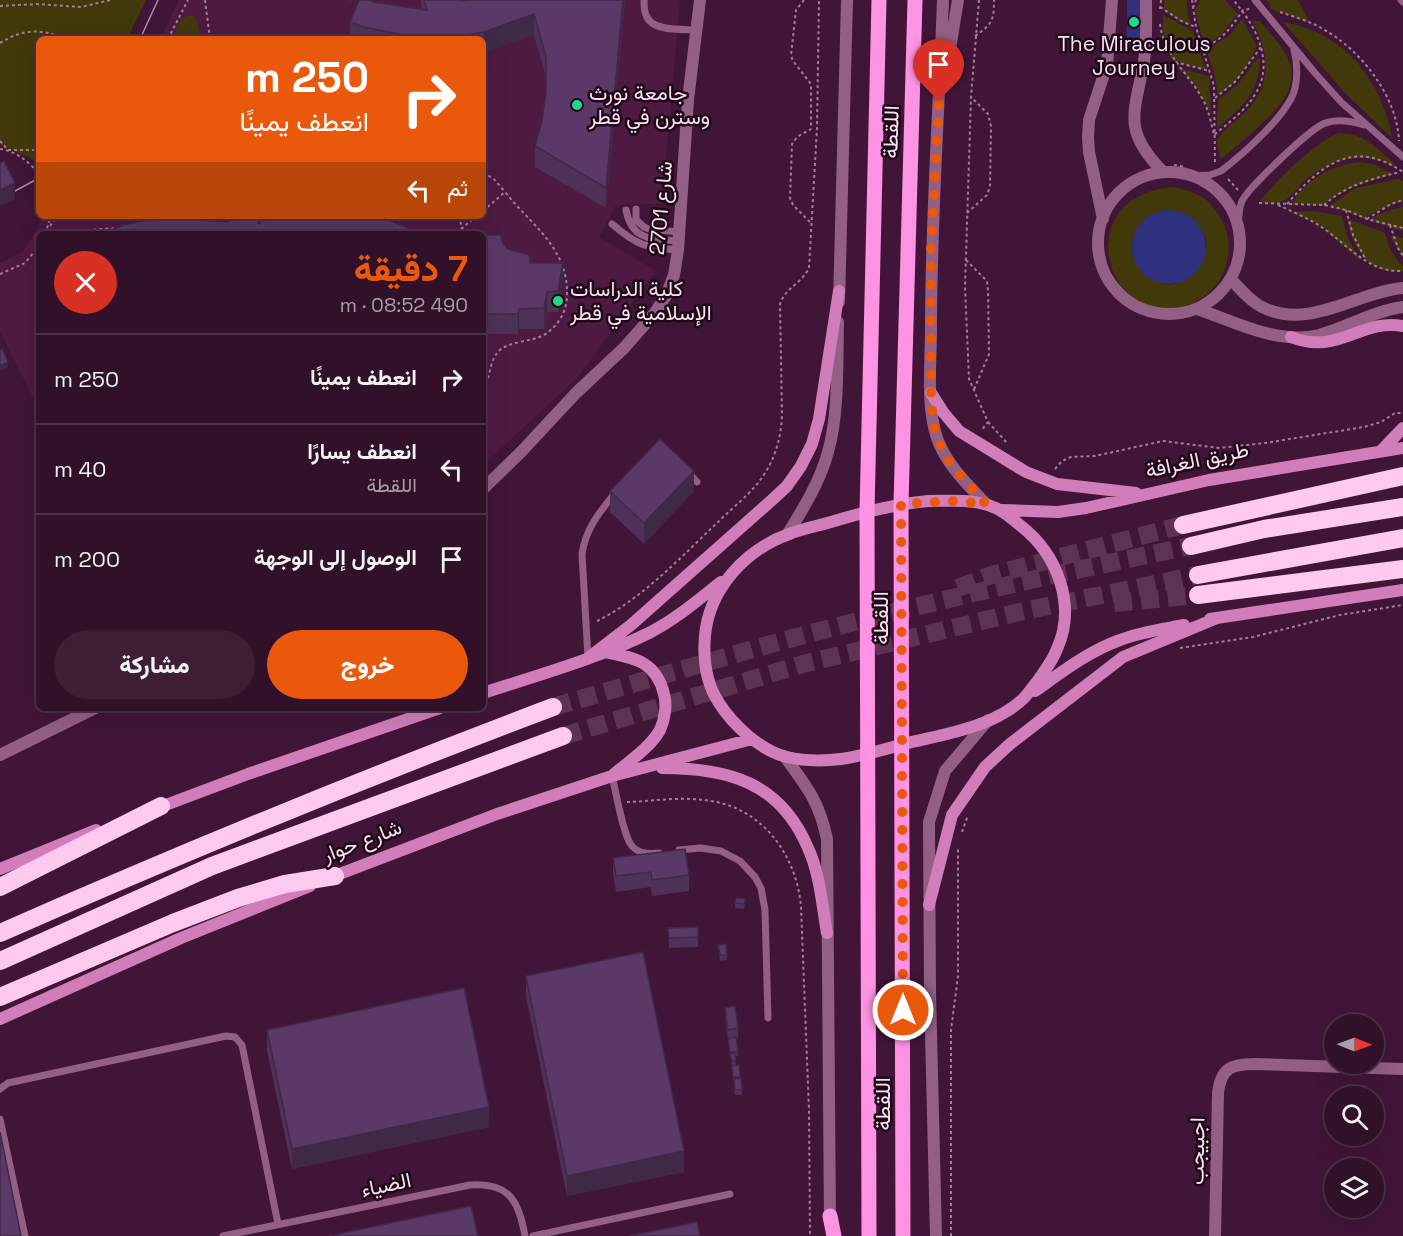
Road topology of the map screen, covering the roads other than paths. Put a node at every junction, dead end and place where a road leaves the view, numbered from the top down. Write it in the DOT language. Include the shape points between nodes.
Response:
graph roads {
  1 [pos="644,0"];
  2 [pos="700,0"];
  3 [pos="847,0"];
  4 [pos="879,0"];
  5 [pos="915,0"];
  6 [pos="943,0"];
  7 [pos="958,0"];
  8 [pos="1113,0"];
  9 [pos="1146,0"];
  10 [pos="1256,3"];
  11 [pos="697,30"];
  12 [pos="1293,48"];
  13 [pos="939,122"];
  14 [pos="1367,126"];
  15 [pos="1401,161"];
  16 [pos="1167,168"];
  17 [pos="1190,172"];
  18 [pos="636,209"];
  19 [pos="626,210"];
  20 [pos="1102,219"];
  21 [pos="612,224"];
  22 [pos="1238,224"];
  23 [pos="678,241"];
  24 [pos="1231,279"];
  25 [pos="1403,288"];
  26 [pos="839,291"];
  27 [pos="1403,307"];
  28 [pos="1197,309"];
  29 [pos="1403,326"];
  30 [pos="1291,337"];
  31 [pos="931,393"];
  32 [pos="1403,428"];
  33 [pos="1403,448"];
  34 [pos="1381,451"];
  35 [pos="683,466"];
  36 [pos="1403,476"];
  37 [pos="697,482"];
  38 [pos="622,485"];
  39 [pos="486,486"];
  40 [pos="1146,494"];
  41 [pos="901,504"];
  42 [pos="986,504"];
  43 [pos="1403,507"];
  44 [pos="1000,510"];
  45 [pos="867,511"];
  46 [pos="1183,525"];
  47 [pos="787,535"];
  48 [pos="1403,538"];
  49 [pos="1191,546"];
  50 [pos="1403,569"];
  51 [pos="1198,575"];
  52 [pos="729,576"];
  53 [pos="1403,590"];
  54 [pos="1198,595"];
  55 [pos="1217,618"];
  56 [pos="604,652"];
  57 [pos="588,658"];
  58 [pos="486,692"];
  59 [pos="1024,698"];
  60 [pos="553,707"];
  61 [pos="88,711"];
  62 [pos="431,711"];
  63 [pos="988,720"];
  64 [pos="563,736"];
  65 [pos="752,739"];
  66 [pos="902,745"];
  67 [pos="867,754"];
  68 [pos="0,755"];
  69 [pos="785,757"];
  70 [pos="646,768"];
  71 [pos="612,776"];
  72 [pos="161,806"];
  73 [pos="676,851"];
  74 [pos="664,852"];
  75 [pos="0,869"];
  76 [pos="335,876"];
  77 [pos="0,887"];
  78 [pos="929,905"];
  79 [pos="0,933"];
  80 [pos="827,933"];
  81 [pos="0,961"];
  82 [pos="0,997"];
  83 [pos="768,1018"];
  84 [pos="0,1019"];
  85 [pos="1403,1069"];
  86 [pos="0,1089"];
  87 [pos="0,1119"];
  88 [pos="730,1194"];
  89 [pos="830,1216"];
  90 [pos="278,1224"];
  91 [pos="264,1227"];
  92 [pos="25,1236"];
  93 [pos="223,1236"];
  94 [pos="266,1236"];
  95 [pos="525,1236"];
  96 [pos="533,1236"];
  97 [pos="832,1236"];
  98 [pos="869,1236"];
  99 [pos="903,1236"];
  100 [pos="936,1236"];
  101 [pos="1215,1236"];
  1 -- 11 [label="lane" via="646,16 656,26"];
  2 -- 11 [label="street, شارع 2701"];
  3 -- 26 [label="street"];
  4 -- 45 [label="main road, اللقطة"];
  5 -- 41 [label="main road, اللقطة"];
  6 -- 13 [label="street"];
  7 -- 13 [label="street"];
  8 -- 20 [label="street" via="1107,65 1089,120 1088,138"];
  9 -- 16 [label="street" via="1144,58 1133,120 1149,158"];
  10 -- 12 [label="lane"];
  11 -- 23 [label="street, شارع 2701"];
  12 -- 14 [label="lane"];
  12 -- 17 [label="lane" via="1296,87 1283,111 1221,171"];
  13 -- 31 [label="street" via="931,248"];
  14 -- 15 [label="lane"];
  14 -- 22 [label="lane" via="1346,120 1322,124 1247,193"];
  16 -- 17 [label="street"];
  16 -- 20 [label="street" via="1126,186"];
  17 -- 22 [label="street" via="1221,194"];
  18 -- 23 [label="lane" via="636,219 644,227"];
  19 -- 23 [label="lane" via="630,225 639,235"];
  20 -- 28 [label="street" via="1099,256 1108,280 1120,295 1136,307 1160,314"];
  21 -- 23 [label="lane" via="643,246"];
  22 -- 24 [label="street" via="1240,252"];
  23 -- 39 [label="street, شارع 2701" via="674,275 654,314"];
  24 -- 25 [label="street" via="1261,307 1288,314 1323,311 1378,292"];
  24 -- 28 [label="street" via="1217,297"];
  26 -- 47 [label="street" via="829,451 818,481"];
  26 -- 57 [label="main road" via="819,419 812,444 788,486 631,626"];
  27 -- 30 [label="street" via="1318,335"];
  28 -- 30 [label="street" via="1249,328"];
  29 -- 30 [label="main road" via="1377,326 1324,344"];
  31 -- 40 [label="main road" via="950,422 1026,472 1057,484"];
  31 -- 42 [label="street" via="938,440 951,465"];
  32 -- 34 [label="main road"];
  33 -- 34 [label="main road, طريق الغرافة"];
  34 -- 40 [label="main road, طريق الغرافة"];
  35 -- 37 [label="lane"];
  36 -- 46 [label="highway"];
  38 -- 57 [label="lane" via="594,518 584,542"];
  40 -- 44 [label="main road, طريق الغرافة" via="1058,512"];
  41 -- 42 [label="main road"];
  41 -- 45 [label="main road"];
  41 -- 66 [label="main road, اللقطة"];
  42 -- 44 [label="main road"];
  43 -- 49 [label="highway" via="1264,529"];
  44 -- 59 [label="main road" via="1046,550 1057,569 1063,593 1065,619 1058,647"];
  45 -- 47 [label="main road"];
  45 -- 67 [label="main road, اللقطة"];
  47 -- 52 [label="main road" via="754,553"];
  48 -- 51 [label="highway"];
  50 -- 54 [label="highway"];
  52 -- 56 [label="main road" via="650,632"];
  52 -- 65 [label="main road" via="714,598 706,623 707,676 732,722"];
  53 -- 55 [label="main road"];
  55 -- 59 [label="main road" via="1112,643"];
  55 -- 78 [label="main road" via="1123,657 985,766 952,815"];
  56 -- 57 [label="main road"];
  56 -- 71 [label="main road" via="637,660 651,668 661,681 665,698 665,715 659,730"];
  57 -- 58 [label="main road"];
  59 -- 63 [label="main road"];
  60 -- 79 [label="highway" via="147,868"];
  61 -- 68 [label="street"];
  62 -- 72 [label="main road"];
  63 -- 66 [label="main road"];
  63 -- 78 [label="street" via="945,771 929,822"];
  64 -- 81 [label="highway, شارع حوار" via="212,866"];
  65 -- 69 [label="main road"];
  65 -- 70 [label="main road, شارع حوار"];
  66 -- 67 [label="main road"];
  66 -- 99 [label="main road, اللقطة"];
  67 -- 69 [label="main road" via="840,759"];
  67 -- 98 [label="main road, اللقطة"];
  69 -- 80 [label="street" via="822,815 827,839"];
  70 -- 71 [label="main road, شارع حوار"];
  70 -- 80 [label="main road" via="683,768 739,777 779,803 809,848"];
  71 -- 74 [label="lane" via="628,841 645,854"];
  71 -- 76 [label="main road, شارع حوار" via="497,814"];
  72 -- 75 [label="main road"];
  72 -- 77 [label="highway"];
  73 -- 83 [label="lane" via="721,851 740,861 755,877 765,910"];
  76 -- 82 [label="highway" via="285,884 238,898"];
  76 -- 84 [label="main road, شارع حوار" via="181,938"];
  78 -- 100 [label="street"];
  80 -- 89 [label="street"];
  85 -- 101 [label="street, اجبيجب" via="1238,1064 1227,1070 1219,1080"];
  86 -- 90 [label="lane" via="19,1080 235,1037 242,1045"];
  87 -- 92 [label="lane"];
  88 -- 96 [label="lane"];
  89 -- 97 [label="main road"];
  90 -- 91 [label="lane, الضياء"];
  90 -- 95 [label="lane, الضياء" via="487,1184 502,1189 515,1201"];
  91 -- 93 [label="lane, الضياء"];
  91 -- 94 [label="lane"];
}
